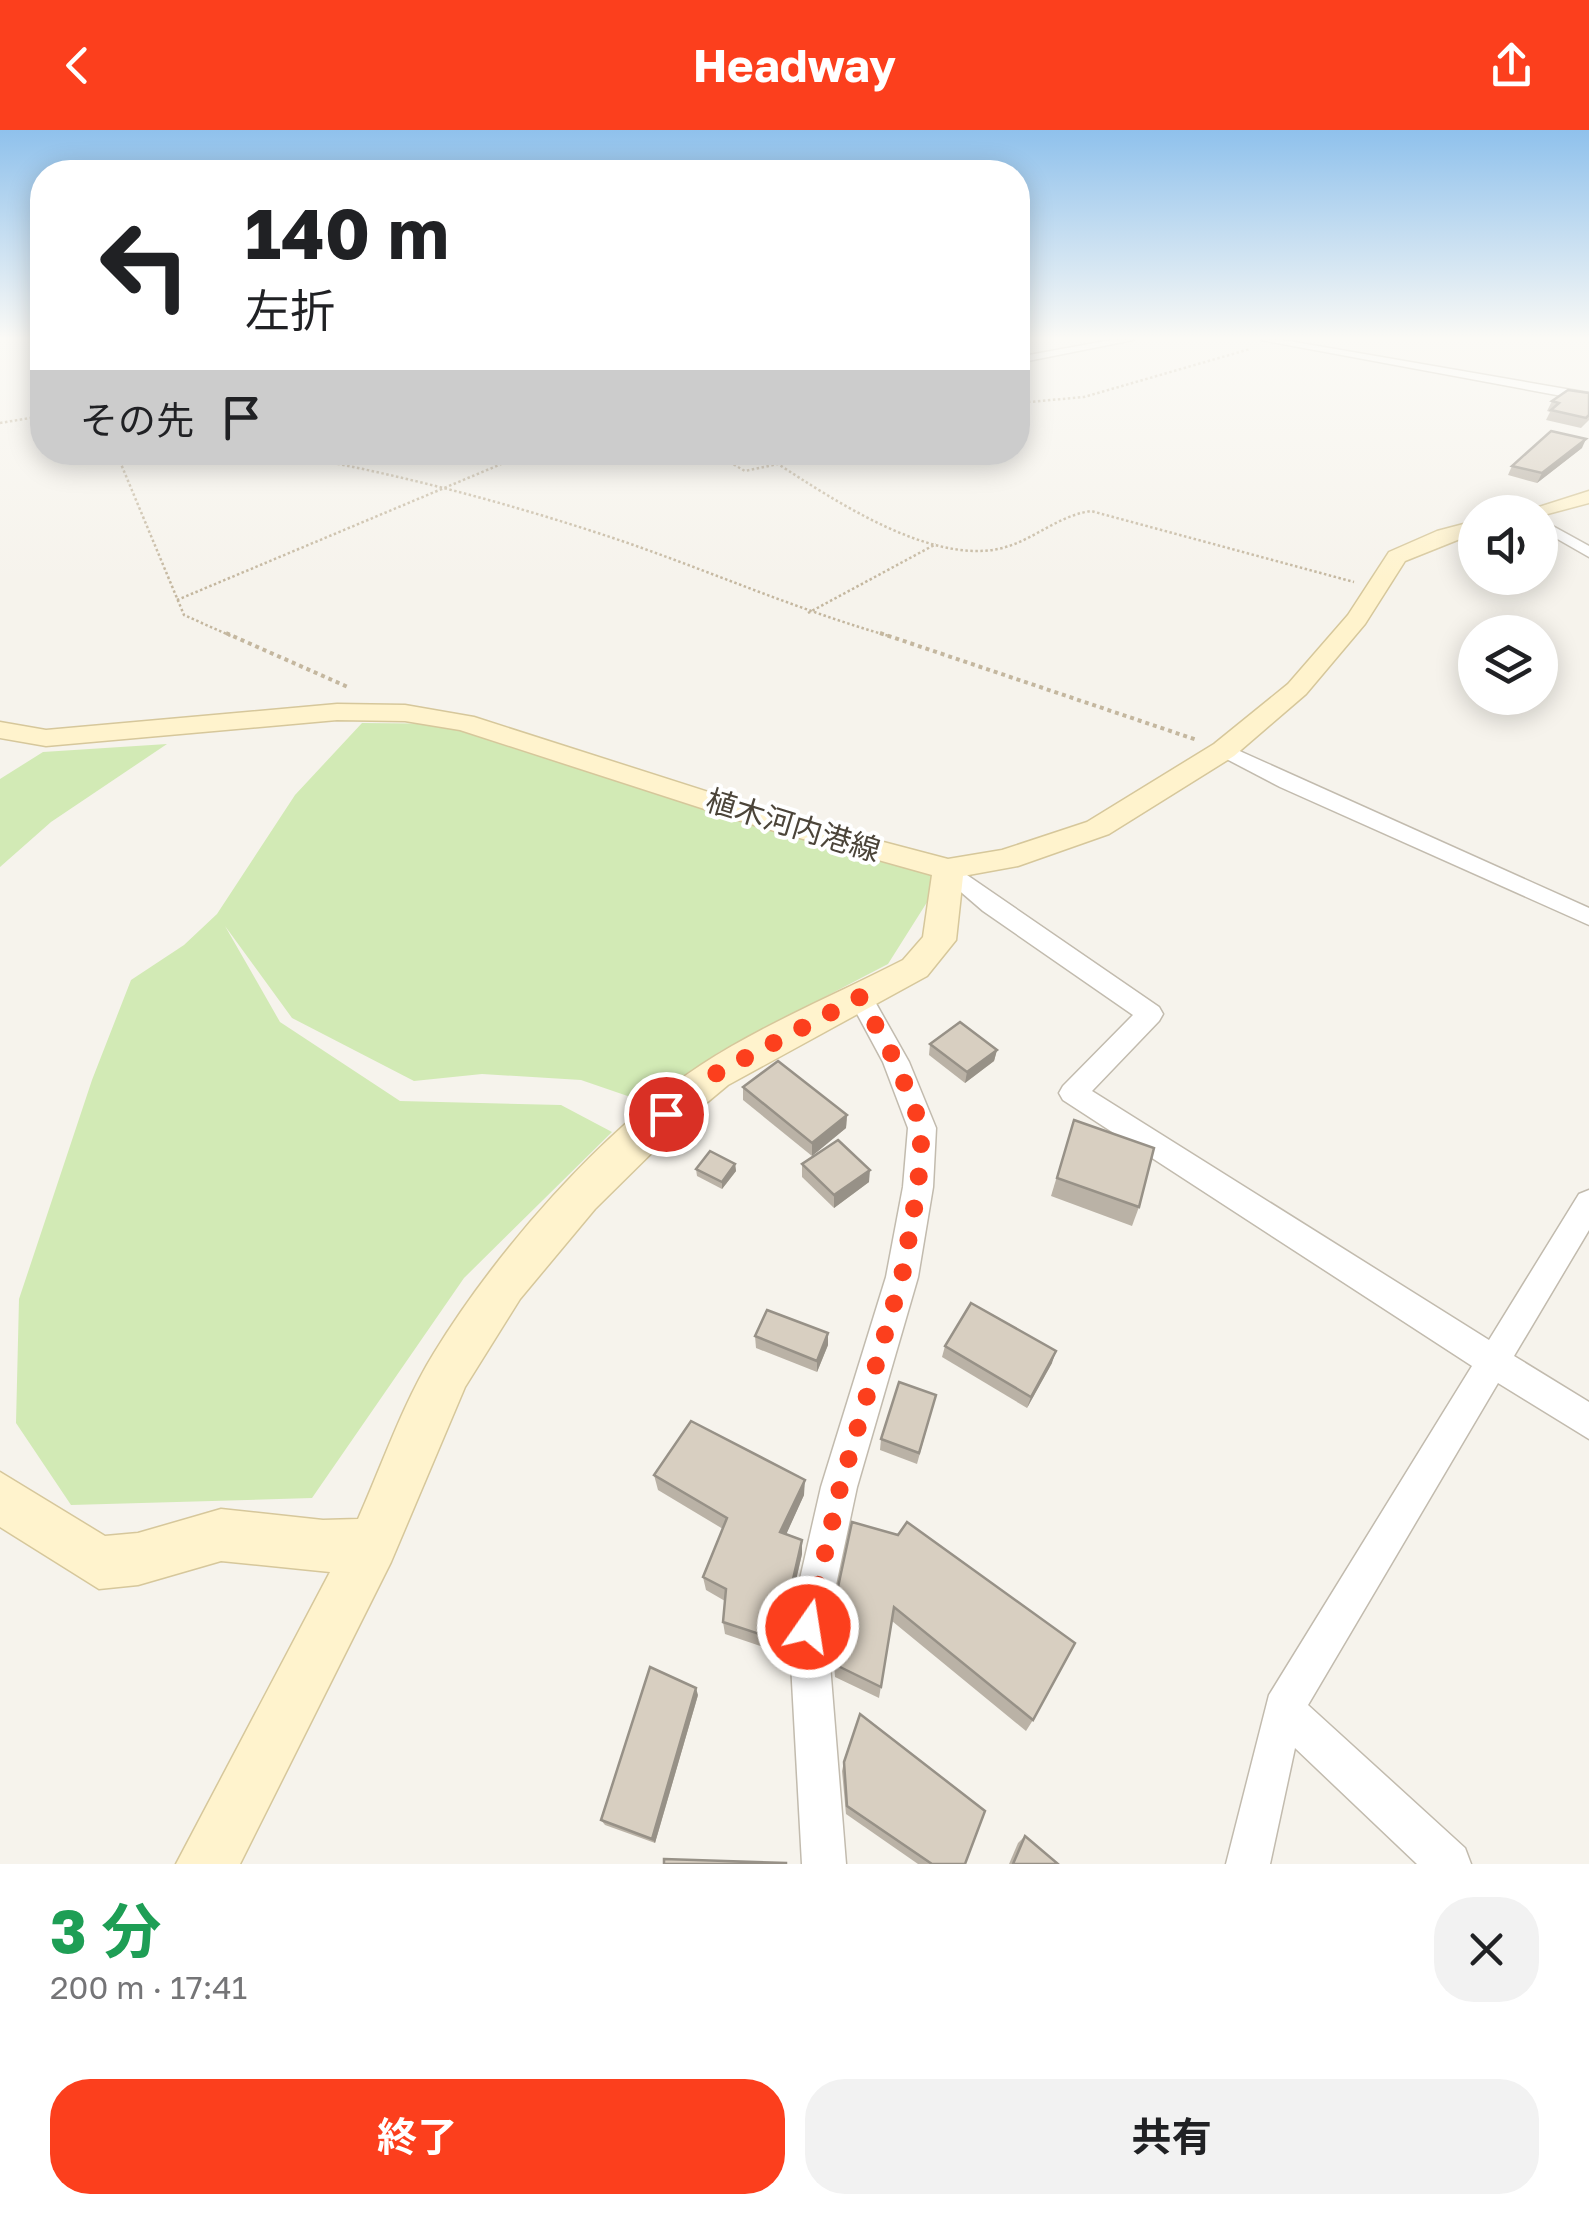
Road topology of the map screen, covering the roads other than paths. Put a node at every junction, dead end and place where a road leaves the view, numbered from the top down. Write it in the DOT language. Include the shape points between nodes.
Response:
graph roads {
  1 [pos="1589,497"];
  2 [pos="1558,505"];
  3 [pos="1458,532"];
  4 [pos="1558,534"];
  5 [pos="1589,552"];
  6 [pos="0,730"];
  7 [pos="1224,750"];
  8 [pos="948,870"];
  9 [pos="1589,917"];
  10 [pos="860,997"];
  11 [pos="1589,1203"];
  12 [pos="1492,1359"];
  13 [pos="1589,1422"];
  14 [pos="0,1497"];
  15 [pos="373,1544"];
  16 [pos="1283,1710"];
  17 [pos="207,1864"];
  18 [pos="824,1864"];
  19 [pos="1248,1864"];
  20 [pos="1450,1864"];
  1 -- 2 [label="main road"];
  3 -- 7 [label="main road, 植木河内港線" via="1397,557 1298,689"];
  4 -- 5 [label="street"];
  6 -- 8 [label="main road, 植木河内港線" via="46,738 264,717 404,713 464,724"];
  7 -- 8 [label="main road, 植木河内港線" via="1098,828 1007,860"];
  7 -- 9 [label="street"];
  8 -- 10 [label="main road" via="940,940 914,968"];
  8 -- 12 [label="street" via="1150,1014 1074,1094"];
  10 -- 15 [label="main road" via="715,1074 580,1197 505,1286 448,1372"];
  10 -- 18 [label="street" via="922,1128 902,1276 840,1488 808,1627"];
  11 -- 12 [label="street"];
  12 -- 13 [label="street"];
  12 -- 16 [label="street"];
  14 -- 15 [label="main road" via="99,1563 221,1535 322,1546"];
  15 -- 17 [label="main road"];
  16 -- 19 [label="street"];
  16 -- 20 [label="street"];
}
